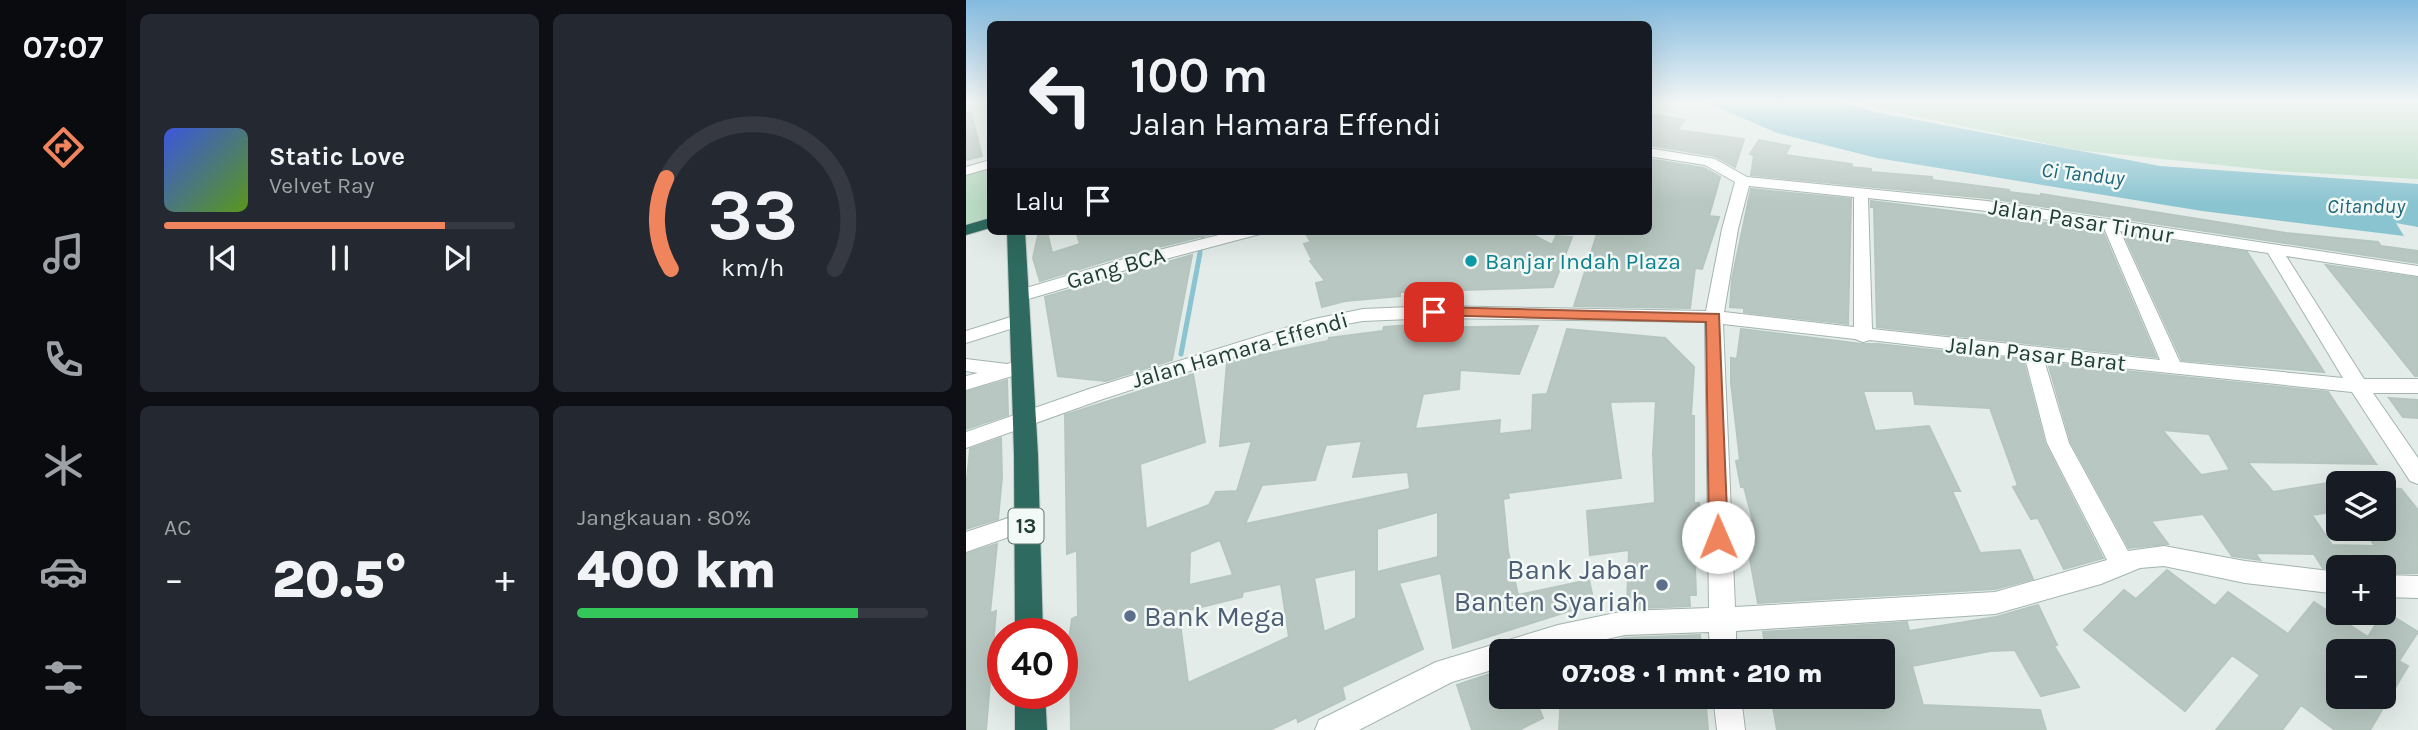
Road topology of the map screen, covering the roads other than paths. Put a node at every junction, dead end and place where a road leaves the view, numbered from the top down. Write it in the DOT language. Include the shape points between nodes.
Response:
graph roads {
  1 [pos="1652,153"];
  2 [pos="987,165"];
  3 [pos="966,171"];
  4 [pos="1744,181"];
  5 [pos="1861,194"];
  6 [pos="987,224"];
  7 [pos="2110,225"];
  8 [pos="966,230"];
  9 [pos="1016,235"];
  10 [pos="1238,235"];
  11 [pos="2274,250"];
  12 [pos="2418,271"];
  13 [pos="1019,296"];
  14 [pos="1714,317"];
  15 [pos="1020,320"];
  16 [pos="970,335"];
  17 [pos="1863,335"];
  18 [pos="2033,354"];
  19 [pos="1017,367"];
  20 [pos="2173,368"];
  21 [pos="971,373"];
  22 [pos="2358,386"];
  23 [pos="2418,386"];
  24 [pos="1024,419"];
  25 [pos="966,440"];
  26 [pos="2415,466"];
  27 [pos="1026,522"];
  28 [pos="966,542"];
  29 [pos="2122,565"];
  30 [pos="2326,582"];
  31 [pos="2396,586"];
  32 [pos="2418,587"];
  33 [pos="1029,618"];
  34 [pos="1720,619"];
  35 [pos="1551,639"];
  36 [pos="1722,639"];
  37 [pos="1489,658"];
  38 [pos="1030,709"];
  39 [pos="1729,709"];
  40 [pos="1031,730"];
  41 [pos="1329,730"];
  42 [pos="1731,730"];
  1 -- 4 [label="street" via="1716,162"];
  2 -- 3 [label="street"];
  4 -- 5 [label="street, Jalan Pasar Timur"];
  4 -- 14 [label="street"];
  5 -- 7 [label="street, Jalan Pasar Timur" via="1987,206"];
  5 -- 17 [label="street"];
  6 -- 8 [label="highway"];
  7 -- 11 [label="street, Jalan Pasar Timur"];
  7 -- 20 [label="street"];
  9 -- 13 [label="highway, 13"];
  10 -- 13 [label="street, Gang BCA"];
  11 -- 12 [label="street, Jalan Pasar Timur"];
  11 -- 22 [label="street"];
  13 -- 15 [label="highway, 13"];
  14 -- 17 [label="street, Jalan Pasar Barat"];
  14 -- 24 [label="street, Jalan Hamara Effendi" via="1363,315 1272,337"];
  14 -- 34 [label="street"];
  15 -- 16 [label="street"];
  15 -- 19 [label="highway, 13"];
  16 -- 21 [label="street"];
  17 -- 18 [label="street, Jalan Pasar Barat"];
  18 -- 20 [label="street, Jalan Pasar Barat"];
  18 -- 29 [label="street" via="2058,443"];
  19 -- 21 [label="street"];
  19 -- 24 [label="highway, 13"];
  20 -- 22 [label="street, Jalan Pasar Barat"];
  22 -- 23 [label="street, Jalan Pasar Barat"];
  22 -- 26 [label="street"];
  24 -- 25 [label="street, Jalan Hamara Effendi"];
  24 -- 27 [label="highway, 13"];
  27 -- 28 [label="street"];
  27 -- 33 [label="highway, 13"];
  29 -- 30 [label="street" via="2164,556"];
  29 -- 34 [label="street" via="1995,603"];
  31 -- 32 [label="street"];
  34 -- 35 [label="street" via="1625,623"];
  34 -- 36 [label="street"];
  37 -- 41 [label="street" via="1446,671"];
  38 -- 40 [label="highway"];
  39 -- 42 [label="street"];
}
